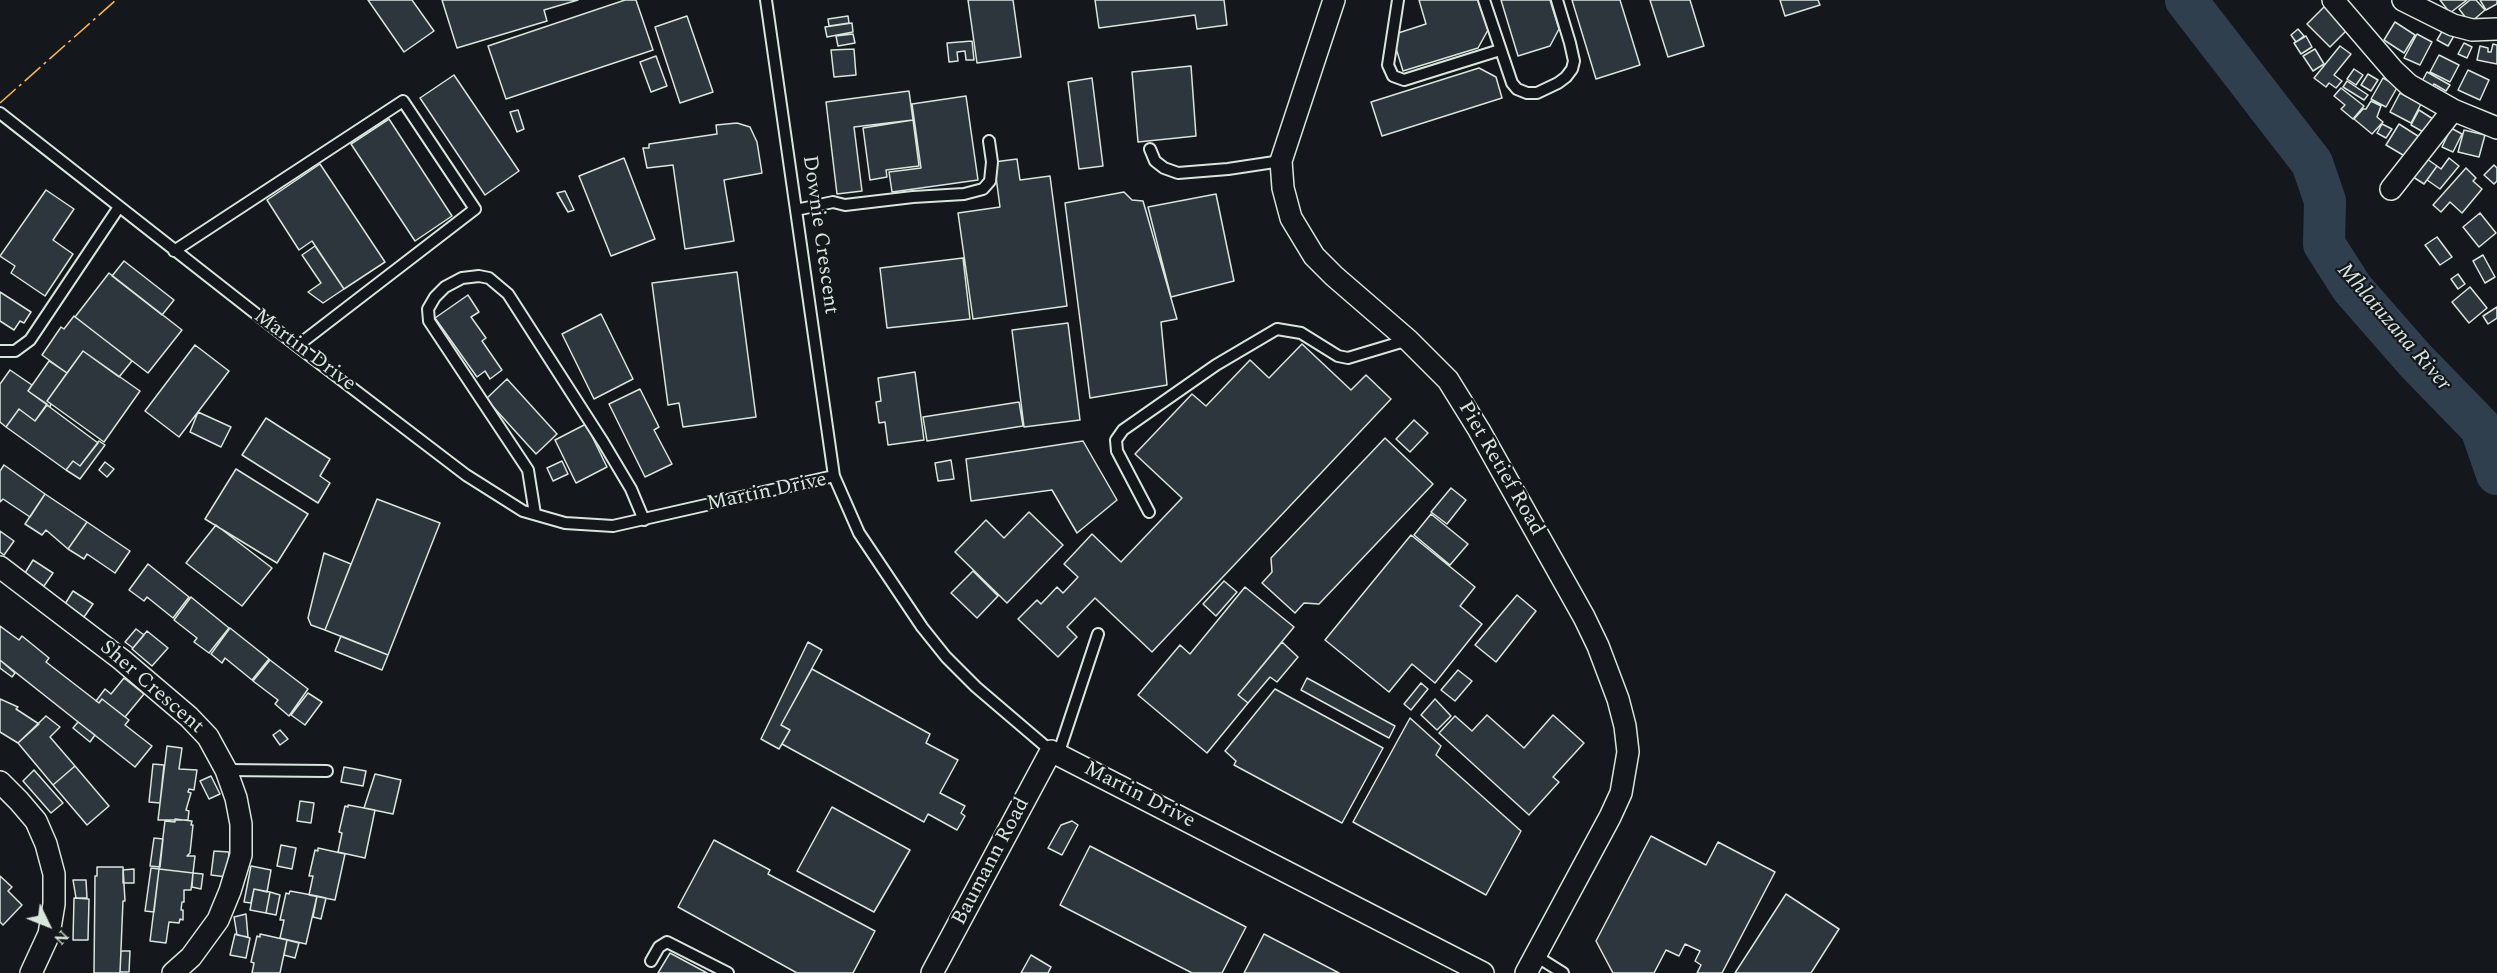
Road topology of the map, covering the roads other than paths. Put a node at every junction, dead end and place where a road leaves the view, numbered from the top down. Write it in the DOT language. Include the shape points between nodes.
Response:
graph roads {
  1 [pos="766,0"];
  2 [pos="1334,0"];
  3 [pos="1398,0"];
  4 [pos="1484,0"];
  5 [pos="1557,0"];
  6 [pos="2332,0"];
  7 [pos="2403,0"];
  8 [pos="2497,29"];
  9 [pos="1500,50"];
  10 [pos="2453,110"];
  11 [pos="0,113"];
  12 [pos="2497,128"];
  13 [pos="989,141"];
  14 [pos="1149,149"];
  15 [pos="1281,161"];
  16 [pos="2391,189"];
  17 [pos="118,207"];
  18 [pos="796,210"];
  19 [pos="174,250"];
  20 [pos="1408,340"];
  21 [pos="297,346"];
  22 [pos="0,351"];
  23 [pos="834,476"];
  24 [pos="1149,512"];
  25 [pos="535,514"];
  26 [pos="644,520"];
  27 [pos="0,567"];
  28 [pos="1098,634"];
  29 [pos="1055,753"];
  30 [pos="226,770"];
  31 [pos="327,771"];
  32 [pos="0,782"];
  33 [pos="651,961"];
  34 [pos="1531,964"];
  35 [pos="32,973"];
  36 [pos="173,973"];
  37 [pos="728,973"];
  38 [pos="932,973"];
  39 [pos="1483,973"];
  40 [pos="1563,973"];
  1 -- 18 [label="lane, Downie Crescent"];
  2 -- 15 [label="street, Piet Retief Road"];
  3 -- 9 [label="lane" via="1388,65 1393,76 1404,80"];
  4 -- 9 [label="lane"];
  5 -- 9 [label="lane" via="1574,61 1566,77 1537,93 1517,89"];
  6 -- 10 [label="street" via="2394,71 2423,94"];
  7 -- 8 [label="street" via="2453,25 2472,30"];
  10 -- 12 [label="street"];
  10 -- 16 [label="street"];
  11 -- 17 [label="lane, Martin Drive"];
  13 -- 18 [label="lane" via="992,162 990,181 984,189 845,205 833,202"];
  14 -- 15 [label="lane" via="1155,161 1178,173"];
  15 -- 20 [label="street, Piet Retief Road" via="1286,204 1304,242 1334,276"];
  17 -- 19 [label="lane, Martin Drive"];
  17 -- 22 [label="lane" via="30,340 15,351"];
  18 -- 23 [label="lane, Downie Crescent"];
  19 -- 21 [label="lane, Martin Drive"];
  19 -- 21 [label="lane" via="404,101 475,209"];
  20 -- 24 [label="lane" via="1348,358 1301,333 1277,329 1216,365 1123,430 1116,440 1117,451"];
  20 -- 34 [label="street, Piet Retief Road" via="1448,380 1560,572 1598,646 1624,726 1628,752 1621,793"];
  21 -- 25 [label="lane, Martin Drive" via="466,475 523,511"];
  23 -- 26 [label="lane, Martin Drive"];
  23 -- 29 [label="lane, Martin Drive" via="860,533 922,627 976,687"];
  25 -- 26 [label="lane, Martin Drive" via="565,523 613,526"];
  25 -- 26 [label="lane" via="528,470 429,321 428,309 435,297 462,278 489,278 508,294 603,442"];
  27 -- 30 [label="street, Sher Crescent" via="189,717 208,737"];
  28 -- 29 [label="lane"];
  29 -- 38 [label="street, Baumann Road"];
  29 -- 39 [label="street, Martin Drive"];
  30 -- 31 [label="lane"];
  30 -- 36 [label="street, Sher Crescent" via="241,824 241,855 218,920 191,957"];
  32 -- 35 [label="street" via="36,821 54,874 49,934"];
  33 -- 37 [label="lane" via="659,946 667,942"];
  34 -- 40 [label="lane"];
}
